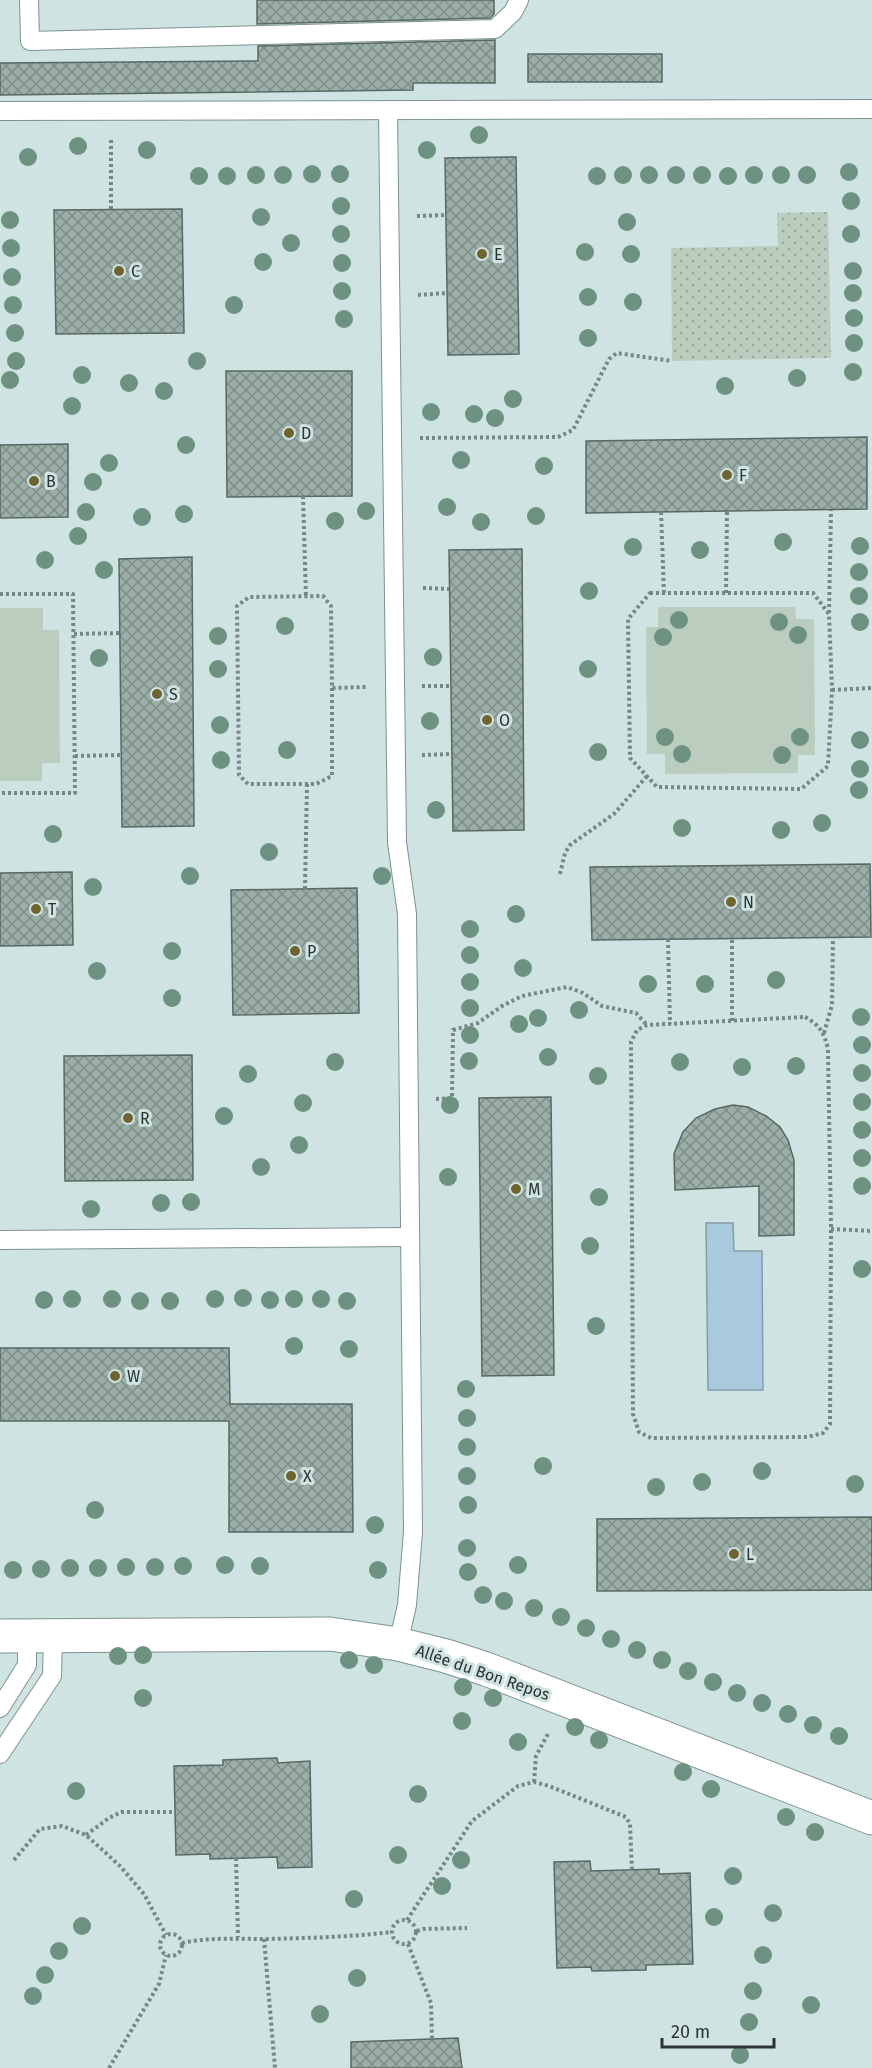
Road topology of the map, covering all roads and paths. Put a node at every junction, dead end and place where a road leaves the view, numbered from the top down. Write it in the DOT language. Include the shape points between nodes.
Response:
graph roads {
  1 [pos="30,0"];
  2 [pos="519,0"];
  3 [pos="872,109"];
  4 [pos="111,110"];
  5 [pos="388,110"];
  6 [pos="0,111"];
  7 [pos="111,209"];
  8 [pos="672,361"];
  9 [pos="392,438"];
  10 [pos="303,496"];
  11 [pos="831,510"];
  12 [pos="728,511"];
  13 [pos="661,512"];
  14 [pos="664,593"];
  15 [pos="726,593"];
  16 [pos="0,594"];
  17 [pos="306,597"];
  18 [pos="829,614"];
  19 [pos="120,633"];
  20 [pos="74,634"];
  21 [pos="394,686"];
  22 [pos="332,688"];
  23 [pos="872,688"];
  24 [pos="832,690"];
  25 [pos="121,755"];
  26 [pos="75,756"];
  27 [pos="646,776"];
  28 [pos="307,784"];
  29 [pos="0,794"];
  30 [pos="560,874"];
  31 [pos="304,889"];
  32 [pos="833,938"];
  33 [pos="668,939"];
  34 [pos="732,939"];
  35 [pos="732,1021"];
  36 [pos="670,1024"];
  37 [pos="647,1025"];
  38 [pos="824,1034"];
  39 [pos="409,1100"];
  40 [pos="831,1229"];
  41 [pos="872,1231"];
  42 [pos="409,1237"];
  43 [pos="0,1240"];
  44 [pos="27,1636"];
  45 [pos="398,1644"];
  46 [pos="0,1708"];
  47 [pos="547,1738"];
  48 [pos="0,1754"];
  49 [pos="534,1782"];
  50 [pos="175,1812"];
  51 [pos="872,1818"];
  52 [pos="86,1835"];
  53 [pos="236,1858"];
  54 [pos="14,1860"];
  55 [pos="632,1870"];
  56 [pos="407,1920"];
  57 [pos="467,1928"];
  58 [pos="417,1931"];
  59 [pos="391,1932"];
  60 [pos="166,1935"];
  61 [pos="238,1937"];
  62 [pos="264,1939"];
  63 [pos="182,1943"];
  64 [pos="408,1944"];
  65 [pos="166,1955"];
  66 [pos="432,2040"];
  67 [pos="110,2068"];
  68 [pos="275,2068"];
  1 -- 2 [label="lane" via="30,41 495,29 513,12"];
  3 -- 5 [label="lane"];
  4 -- 5 [label="lane"];
  4 -- 6 [label="lane"];
  4 -- 7 [label="path"];
  5 -- 9 [label="lane"];
  8 -- 9 [label="path" via="617,353 609,359 573,430 558,437"];
  9 -- 21 [label="lane"];
  10 -- 17 [label="path"];
  11 -- 18 [label="path"];
  12 -- 15 [label="path"];
  13 -- 14 [label="path"];
  14 -- 15 [label="path"];
  14 -- 27 [label="path" via="650,593 628,619 630,758"];
  15 -- 18 [label="path" via="813,593"];
  16 -- 20 [label="path" via="73,594"];
  17 -- 22 [label="path" via="324,596 332,606"];
  17 -- 28 [label="path" via="249,597 237,606 239,775 248,783"];
  18 -- 24 [label="path"];
  19 -- 20 [label="path"];
  20 -- 26 [label="path"];
  21 -- 22 [label="path"];
  21 -- 39 [label="lane" via="396,842 407,914"];
  22 -- 28 [label="path" via="332,777"];
  23 -- 24 [label="path"];
  24 -- 27 [label="path" via="828,766 801,789 657,787"];
  25 -- 26 [label="path"];
  26 -- 29 [label="path" via="75,793"];
  27 -- 30 [label="path" via="614,814 570,845"];
  28 -- 31 [label="path"];
  32 -- 38 [label="path" via="832,1005"];
  33 -- 36 [label="path"];
  34 -- 35 [label="path"];
  35 -- 36 [label="path"];
  35 -- 38 [label="path" via="805,1017"];
  36 -- 37 [label="path"];
  37 -- 39 [label="path" via="636,1013 602,1006 567,987 522,996 477,1023 453,1030 452,1098"];
  37 -- 40 [label="path" via="637,1030 631,1042 633,1414 639,1432 651,1438 807,1437 823,1432 830,1424"];
  38 -- 40 [label="path" via="828,1049"];
  39 -- 42 [label="lane"];
  40 -- 41 [label="path"];
  42 -- 43 [label="lane"];
  42 -- 45 [label="lane" via="412,1532 407,1605"];
  44 -- 45 [label="street, Allée du Bon Repos" via="330,1635"];
  44 -- 46 [label="lane" via="27,1665"];
  44 -- 48 [label="lane" via="52,1676"];
  45 -- 51 [label="street, Allée du Bon Repos" via="486,1669"];
  47 -- 49 [label="path" via="536,1756"];
  49 -- 55 [label="path" via="626,1817 630,1824"];
  49 -- 56 [label="path" via="518,1786 472,1821"];
  50 -- 52 [label="path" via="121,1812"];
  52 -- 54 [label="path" via="62,1826 40,1829"];
  52 -- 60 [label="path" via="144,1894"];
  53 -- 61 [label="path"];
  56 -- 58 [label="path"];
  56 -- 59 [label="path" via="399,1920"];
  57 -- 58 [label="path"];
  58 -- 64 [label="path"];
  59 -- 62 [label="path"];
  59 -- 64 [label="path" via="394,1940"];
  60 -- 63 [label="path" via="179,1936"];
  60 -- 65 [label="path" via="159,1947"];
  61 -- 62 [label="path"];
  61 -- 63 [label="path"];
  62 -- 68 [label="path"];
  63 -- 65 [label="path" via="182,1950 176,1955"];
  64 -- 66 [label="path" via="431,2003"];
  65 -- 67 [label="path" via="159,1984"];
}
